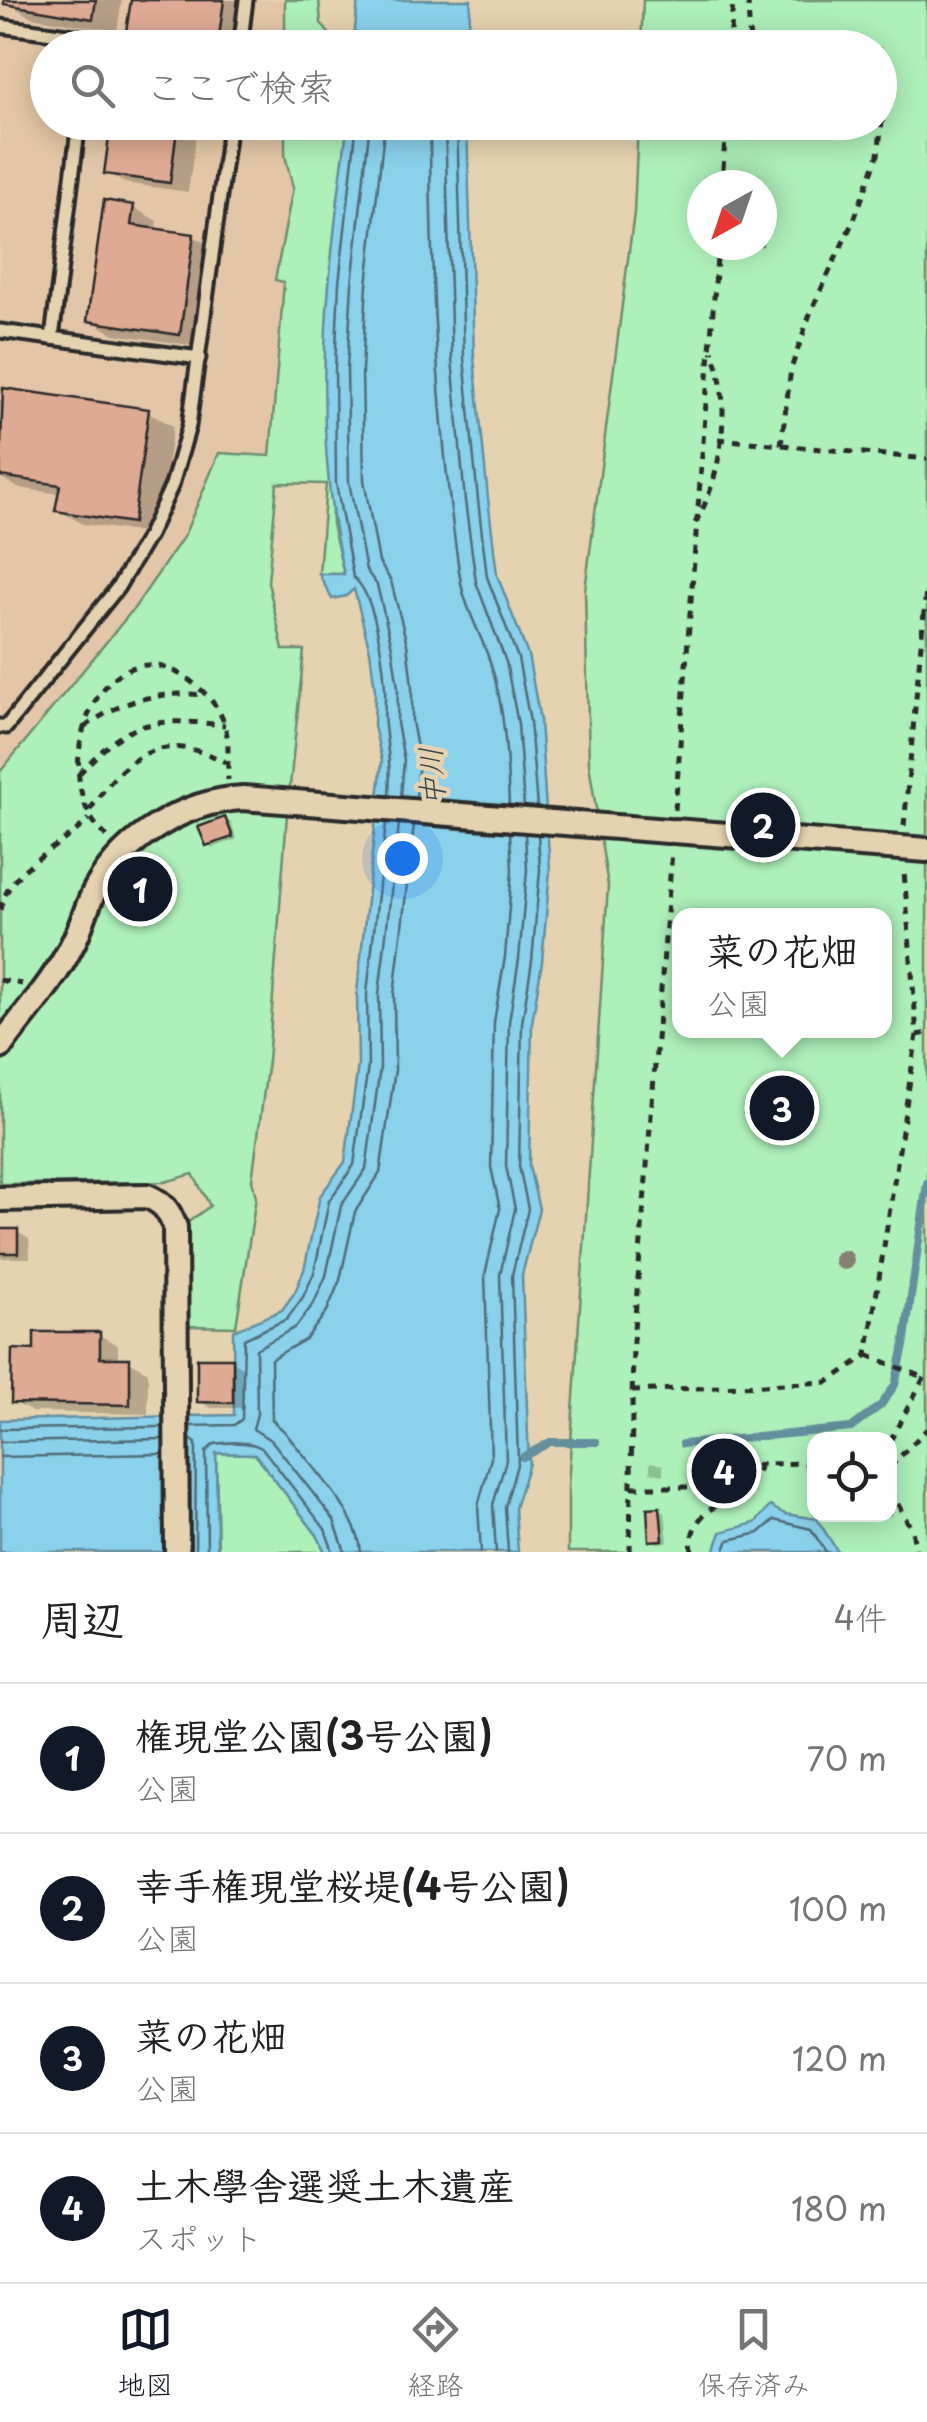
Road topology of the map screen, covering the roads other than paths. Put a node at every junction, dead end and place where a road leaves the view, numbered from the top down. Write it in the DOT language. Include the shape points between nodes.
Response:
graph roads {
  1 [pos="246,0"];
  2 [pos="0,26"];
  3 [pos="30,30"];
  4 [pos="242,30"];
  5 [pos="77,140"];
  6 [pos="228,140"];
  7 [pos="0,331"];
  8 [pos="52,338"];
  9 [pos="199,358"];
  10 [pos="0,726"];
  11 [pos="927,850"];
  12 [pos="0,1047"];
  13 [pos="0,1199"];
  14 [pos="177,1552"];
  1 -- 4 [label="lane"];
  2 -- 3 [label="lane"];
  5 -- 8 [label="lane"];
  6 -- 9 [label="lane"];
  7 -- 8 [label="lane"];
  8 -- 9 [label="lane"];
  9 -- 10 [label="lane" via="172,485 143,546 118,588"];
  11 -- 12 [label="street" via="228,799 186,810 122,854 96,888 72,948"];
  13 -- 14 [label="street" via="148,1196 164,1205 175,1227"];
}
